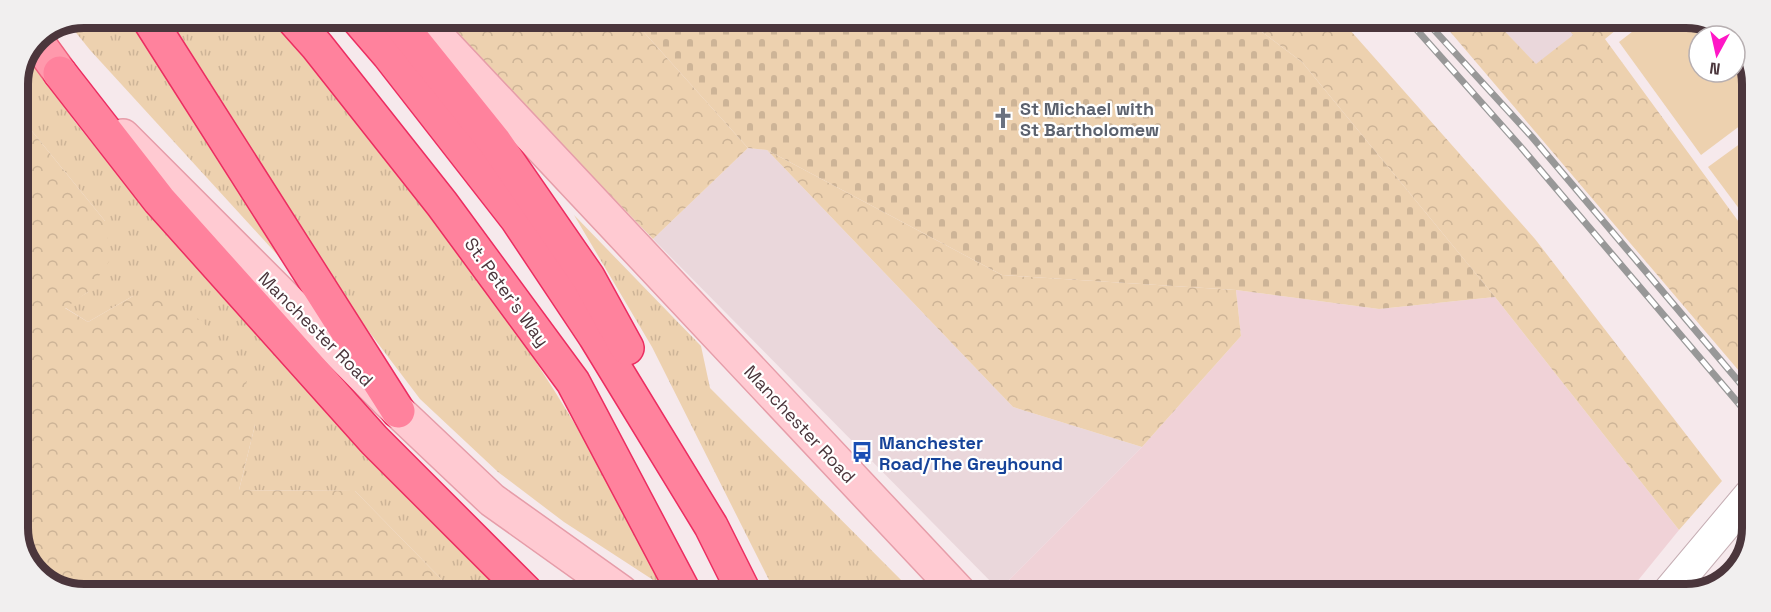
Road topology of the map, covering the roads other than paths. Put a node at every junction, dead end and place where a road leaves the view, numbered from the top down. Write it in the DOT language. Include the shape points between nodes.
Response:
graph roads {
  1 [pos="154,28"];
  2 [pos="301,28"];
  3 [pos="366,28"];
  4 [pos="403,28"];
  5 [pos="429,28"];
  6 [pos="42,48"];
  7 [pos="60,73"];
  8 [pos="398,411"];
  9 [pos="1742,504"];
  10 [pos="711,526"];
  11 [pos="518,584"];
  12 [pos="609,584"];
  13 [pos="680,584"];
  14 [pos="740,584"];
  15 [pos="950,584"];
  16 [pos="1674,584"];
  1 -- 8 [label="highway"];
  2 -- 13 [label="highway, St. Peter's Way" via="442,204 573,382"];
  3 -- 10 [label="highway" via="517,219 595,336"];
  4 -- 10 [label="highway" via="494,141 588,277 659,407"];
  5 -- 15 [label="main road, Manchester Road"];
  6 -- 7 [label="main road, Manchester Road"];
  7 -- 8 [label="main road, Manchester Road"];
  7 -- 11 [label="highway" via="159,200 374,440"];
  8 -- 12 [label="main road, Manchester Road" via="492,500"];
  9 -- 16 [label="street"];
  10 -- 14 [label="highway"];
}
